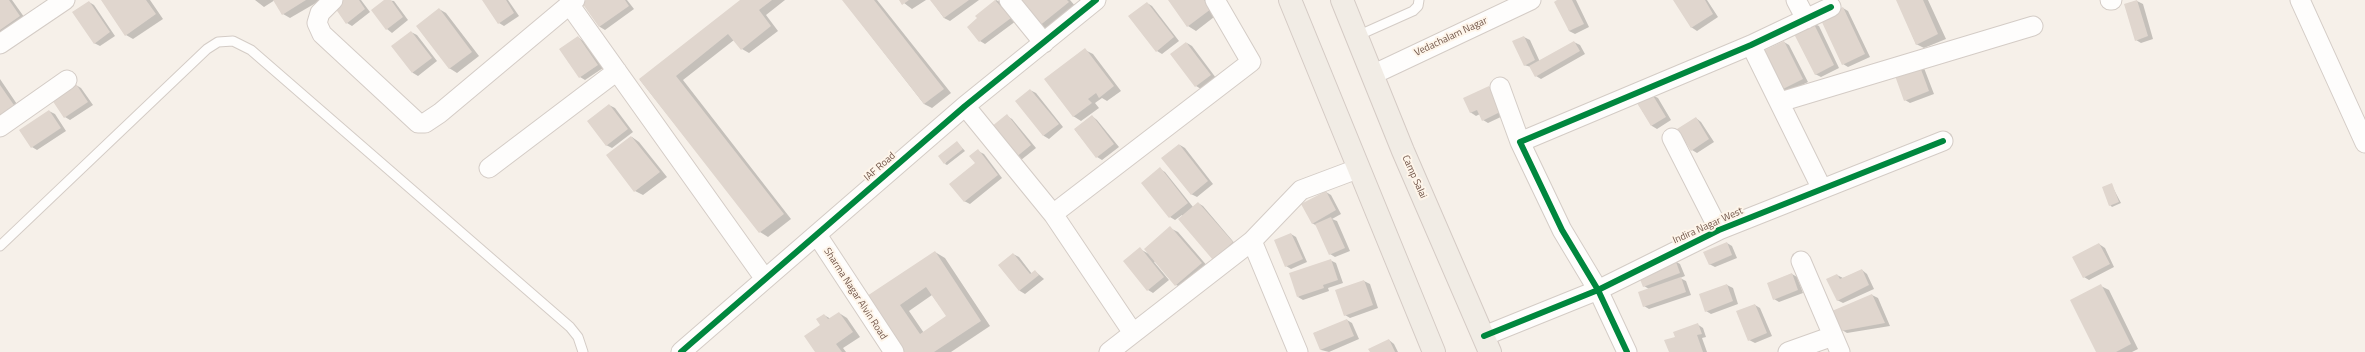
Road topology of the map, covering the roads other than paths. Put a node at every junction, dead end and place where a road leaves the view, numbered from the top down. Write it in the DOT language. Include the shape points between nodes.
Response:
graph roads {
  1 [pos="65,0"];
  2 [pos="333,0"];
  3 [pos="1009,0"];
  4 [pos="1096,0"];
  5 [pos="1214,0"];
  6 [pos="1290,0"];
  7 [pos="1342,0"];
  8 [pos="1419,0"];
  9 [pos="1531,0"];
  10 [pos="1796,0"];
  11 [pos="2300,0"];
  12 [pos="572,2"];
  13 [pos="1830,8"];
  14 [pos="1806,19"];
  15 [pos="2033,26"];
  16 [pos="1357,36"];
  17 [pos="0,44"];
  18 [pos="1044,44"];
  19 [pos="1751,45"];
  20 [pos="617,71"];
  21 [pos="1372,75"];
  22 [pos="67,80"];
  23 [pos="1500,87"];
  24 [pos="1780,102"];
  25 [pos="965,106"];
  26 [pos="2358,111"];
  27 [pos="0,127"];
  28 [pos="1672,138"];
  29 [pos="1943,141"];
  30 [pos="1520,142"];
  31 [pos="2365,143"];
  32 [pos="489,168"];
  33 [pos="1357,169"];
  34 [pos="1822,189"];
  35 [pos="1053,214"];
  36 [pos="1719,230"];
  37 [pos="817,235"];
  38 [pos="1252,241"];
  39 [pos="0,246"];
  40 [pos="1801,261"];
  41 [pos="765,279"];
  42 [pos="1598,290"];
  43 [pos="1133,333"];
  44 [pos="1487,344"];
  45 [pos="1836,344"];
  46 [pos="583,352"];
  47 [pos="681,352"];
  48 [pos="894,352"];
  49 [pos="1109,352"];
  50 [pos="1298,352"];
  51 [pos="1434,352"];
  52 [pos="1627,352"];
  53 [pos="1788,352"];
  1 -- 17 [label="street"];
  2 -- 12 [label="street" via="320,14 316,24 322,34 418,123 425,123 434,118"];
  3 -- 18 [label="street"];
  4 -- 18 [label="street, IAF Road"];
  5 -- 35 [label="street" via="1251,62"];
  6 -- 33 [label="main road"];
  7 -- 16 [label="main road, Camp Salai"];
  8 -- 16 [label="lane" via="1413,11"];
  9 -- 21 [label="street, Vedachalam Nagar"];
  10 -- 14 [label="street"];
  11 -- 26 [label="street"];
  12 -- 20 [label="street"];
  13 -- 14 [label="street"];
  14 -- 19 [label="street"];
  15 -- 24 [label="street"];
  16 -- 21 [label="main road, Camp Salai"];
  18 -- 25 [label="street, IAF Road"];
  19 -- 24 [label="street"];
  19 -- 30 [label="street"];
  20 -- 32 [label="street"];
  20 -- 41 [label="street"];
  21 -- 44 [label="main road, Camp Salai"];
  22 -- 27 [label="street"];
  23 -- 30 [label="street"];
  24 -- 34 [label="street"];
  25 -- 35 [label="street"];
  25 -- 37 [label="street, IAF Road"];
  26 -- 31 [label="street"];
  28 -- 36 [label="street"];
  29 -- 34 [label="street, Indira Nagar West"];
  30 -- 42 [label="street" via="1562,230"];
  33 -- 38 [label="street" via="1301,190"];
  33 -- 51 [label="main road"];
  34 -- 36 [label="street, Indira Nagar West"];
  35 -- 43 [label="street"];
  36 -- 42 [label="street, Indira Nagar West"];
  37 -- 41 [label="street, IAF Road"];
  37 -- 48 [label="street, Sharma Nagar Alvin Road"];
  38 -- 43 [label="street"];
  38 -- 50 [label="street"];
  39 -- 46 [label="lane" via="207,49 218,42 233,41 251,50 570,327 578,337"];
  40 -- 45 [label="street"];
  41 -- 47 [label="street, IAF Road"];
  42 -- 44 [label="street, Indira Nagar West"];
  42 -- 52 [label="street"];
  43 -- 49 [label="street"];
  45 -- 53 [label="street"];
}
